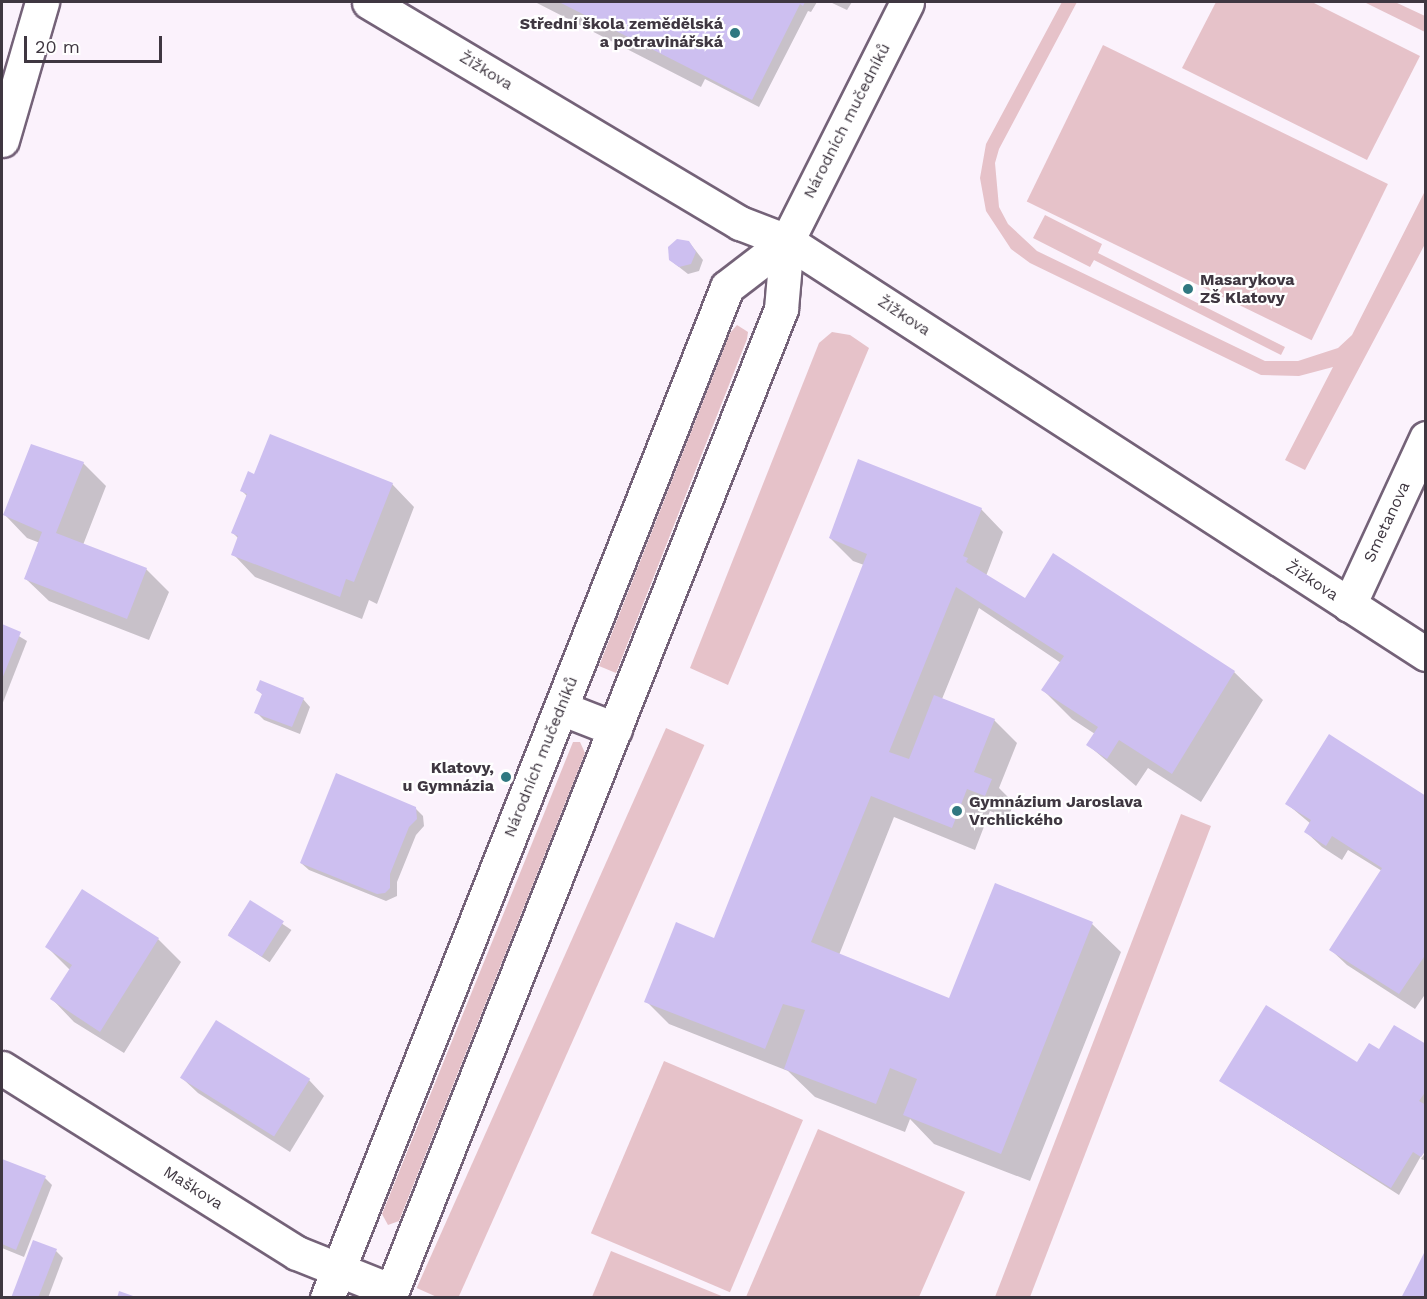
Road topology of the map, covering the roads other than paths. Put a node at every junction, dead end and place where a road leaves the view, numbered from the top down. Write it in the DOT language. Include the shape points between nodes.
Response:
graph roads {
  1 [pos="42,2"];
  2 [pos="369,2"];
  3 [pos="907,2"];
  4 [pos="2,140"];
  5 [pos="787,241"];
  6 [pos="1425,438"];
  7 [pos="1349,605"];
  8 [pos="1425,654"];
  9 [pos="561,708"];
  10 [pos="615,729"];
  11 [pos="2,1068"];
  12 [pos="332,1283"];
  13 [pos="391,1294"];
  1 -- 4 [label="street"];
  2 -- 5 [label="street, Žižkova" via="740,223"];
  3 -- 5 [label="street, Národních mučedníků"];
  5 -- 7 [label="street, Žižkova"];
  5 -- 9 [label="street, Národních mučedníků" via="727,287"];
  5 -- 10 [label="street, Národních mučedníků" via="781,309"];
  6 -- 7 [label="street, Smetanova"];
  7 -- 8 [label="street, Žižkova"];
  9 -- 10 [label="street"];
  9 -- 12 [label="street, Národních mučedníků"];
  10 -- 13 [label="street, Národních mučedníků"];
  11 -- 12 [label="street, Maškova" via="297,1253"];
  12 -- 13 [label="street, Maškova"];
}
